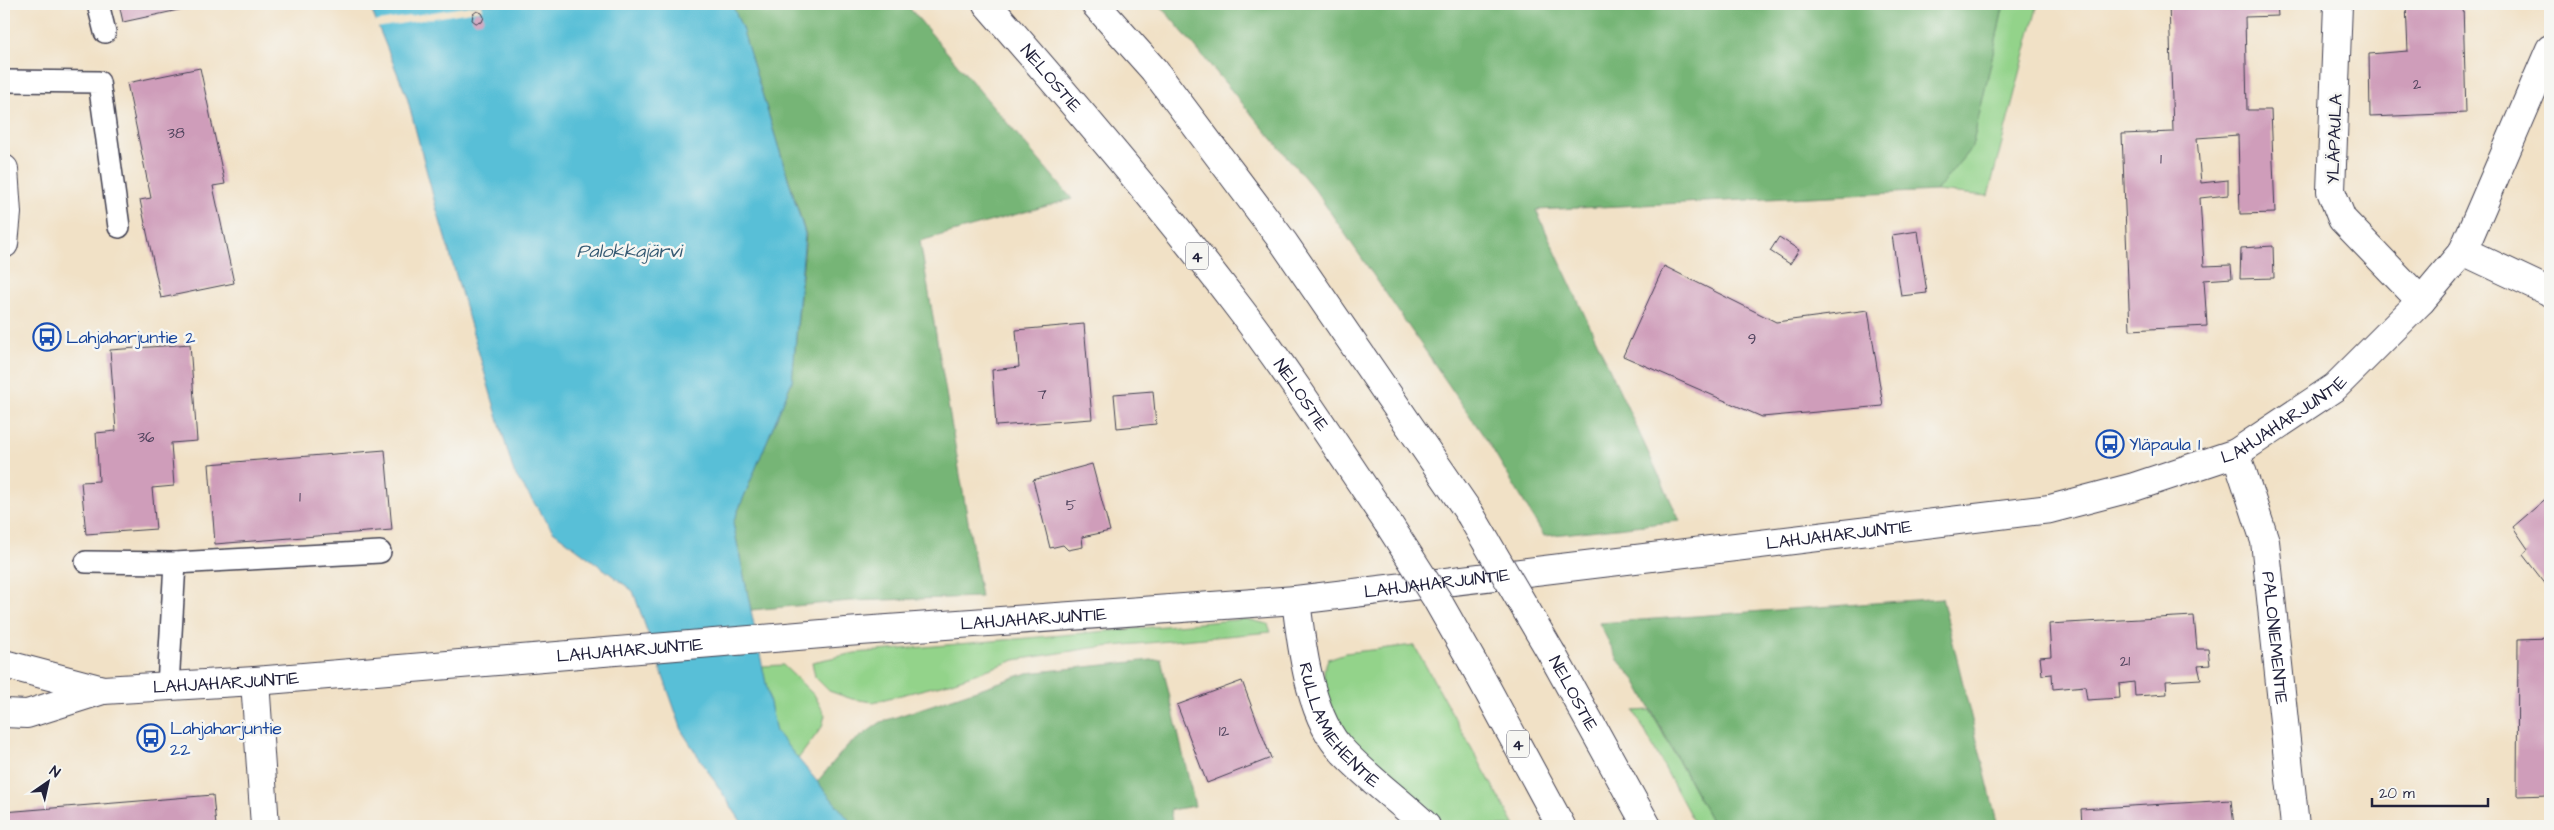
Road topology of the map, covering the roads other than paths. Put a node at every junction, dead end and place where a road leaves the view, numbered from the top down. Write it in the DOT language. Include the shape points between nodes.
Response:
graph roads {
  1 [pos="98,4"];
  2 [pos="987,4"];
  3 [pos="1095,4"];
  4 [pos="2338,4"];
  5 [pos="104,32"];
  6 [pos="2550,48"];
  7 [pos="4,81"];
  8 [pos="4,169"];
  9 [pos="119,227"];
  10 [pos="4,244"];
  11 [pos="2463,252"];
  12 [pos="2550,292"];
  13 [pos="2421,301"];
  14 [pos="2236,453"];
  15 [pos="380,552"];
  16 [pos="86,562"];
  17 [pos="175,563"];
  18 [pos="1296,600"];
  19 [pos="4,664"];
  20 [pos="255,681"];
  21 [pos="168,686"];
  22 [pos="103,690"];
  23 [pos="4,713"];
  24 [pos="265,826"];
  25 [pos="1426,826"];
  26 [pos="1561,826"];
  27 [pos="1647,826"];
  28 [pos="2295,826"];
  1 -- 5 [label="lane"];
  2 -- 26 [label="main road, NELOSTIE / 4, bridge" via="1078,109 1233,300 1285,371 1436,598"];
  3 -- 27 [label="main road, NELOSTIE, bridge" via="1154,70 1284,243 1470,514"];
  4 -- 13 [label="main road, YLÄPAULA" via="2331,191 2342,219"];
  6 -- 11 [label="main road, LAHJAHARJUNTIE"];
  7 -- 9 [label="lane" via="98,82"];
  8 -- 10 [label="main road" via="7,214"];
  11 -- 12 [label="main road"];
  11 -- 13 [label="main road, LAHJAHARJUNTIE"];
  13 -- 14 [label="main road, LAHJAHARJUNTIE" via="2335,387"];
  14 -- 18 [label="main road, LAHJAHARJUNTIE" via="2134,487 2050,509"];
  14 -- 28 [label="main road, PALONIEMENTIE" via="2265,541"];
  15 -- 17 [label="lane"];
  16 -- 17 [label="lane"];
  17 -- 21 [label="lane"];
  18 -- 20 [label="main road, LAHJAHARJUNTIE" via="846,632"];
  18 -- 25 [label="main road, RULLAMIEHENTIE" via="1303,663 1336,744"];
  19 -- 22 [label="main road, LAHJAHARJUNTIE"];
  20 -- 21 [label="main road, LAHJAHARJUNTIE"];
  20 -- 24 [label="main road"];
  21 -- 22 [label="main road, LAHJAHARJUNTIE"];
  22 -- 23 [label="main road, LAHJAHARJUNTIE" via="27,714"];
}
